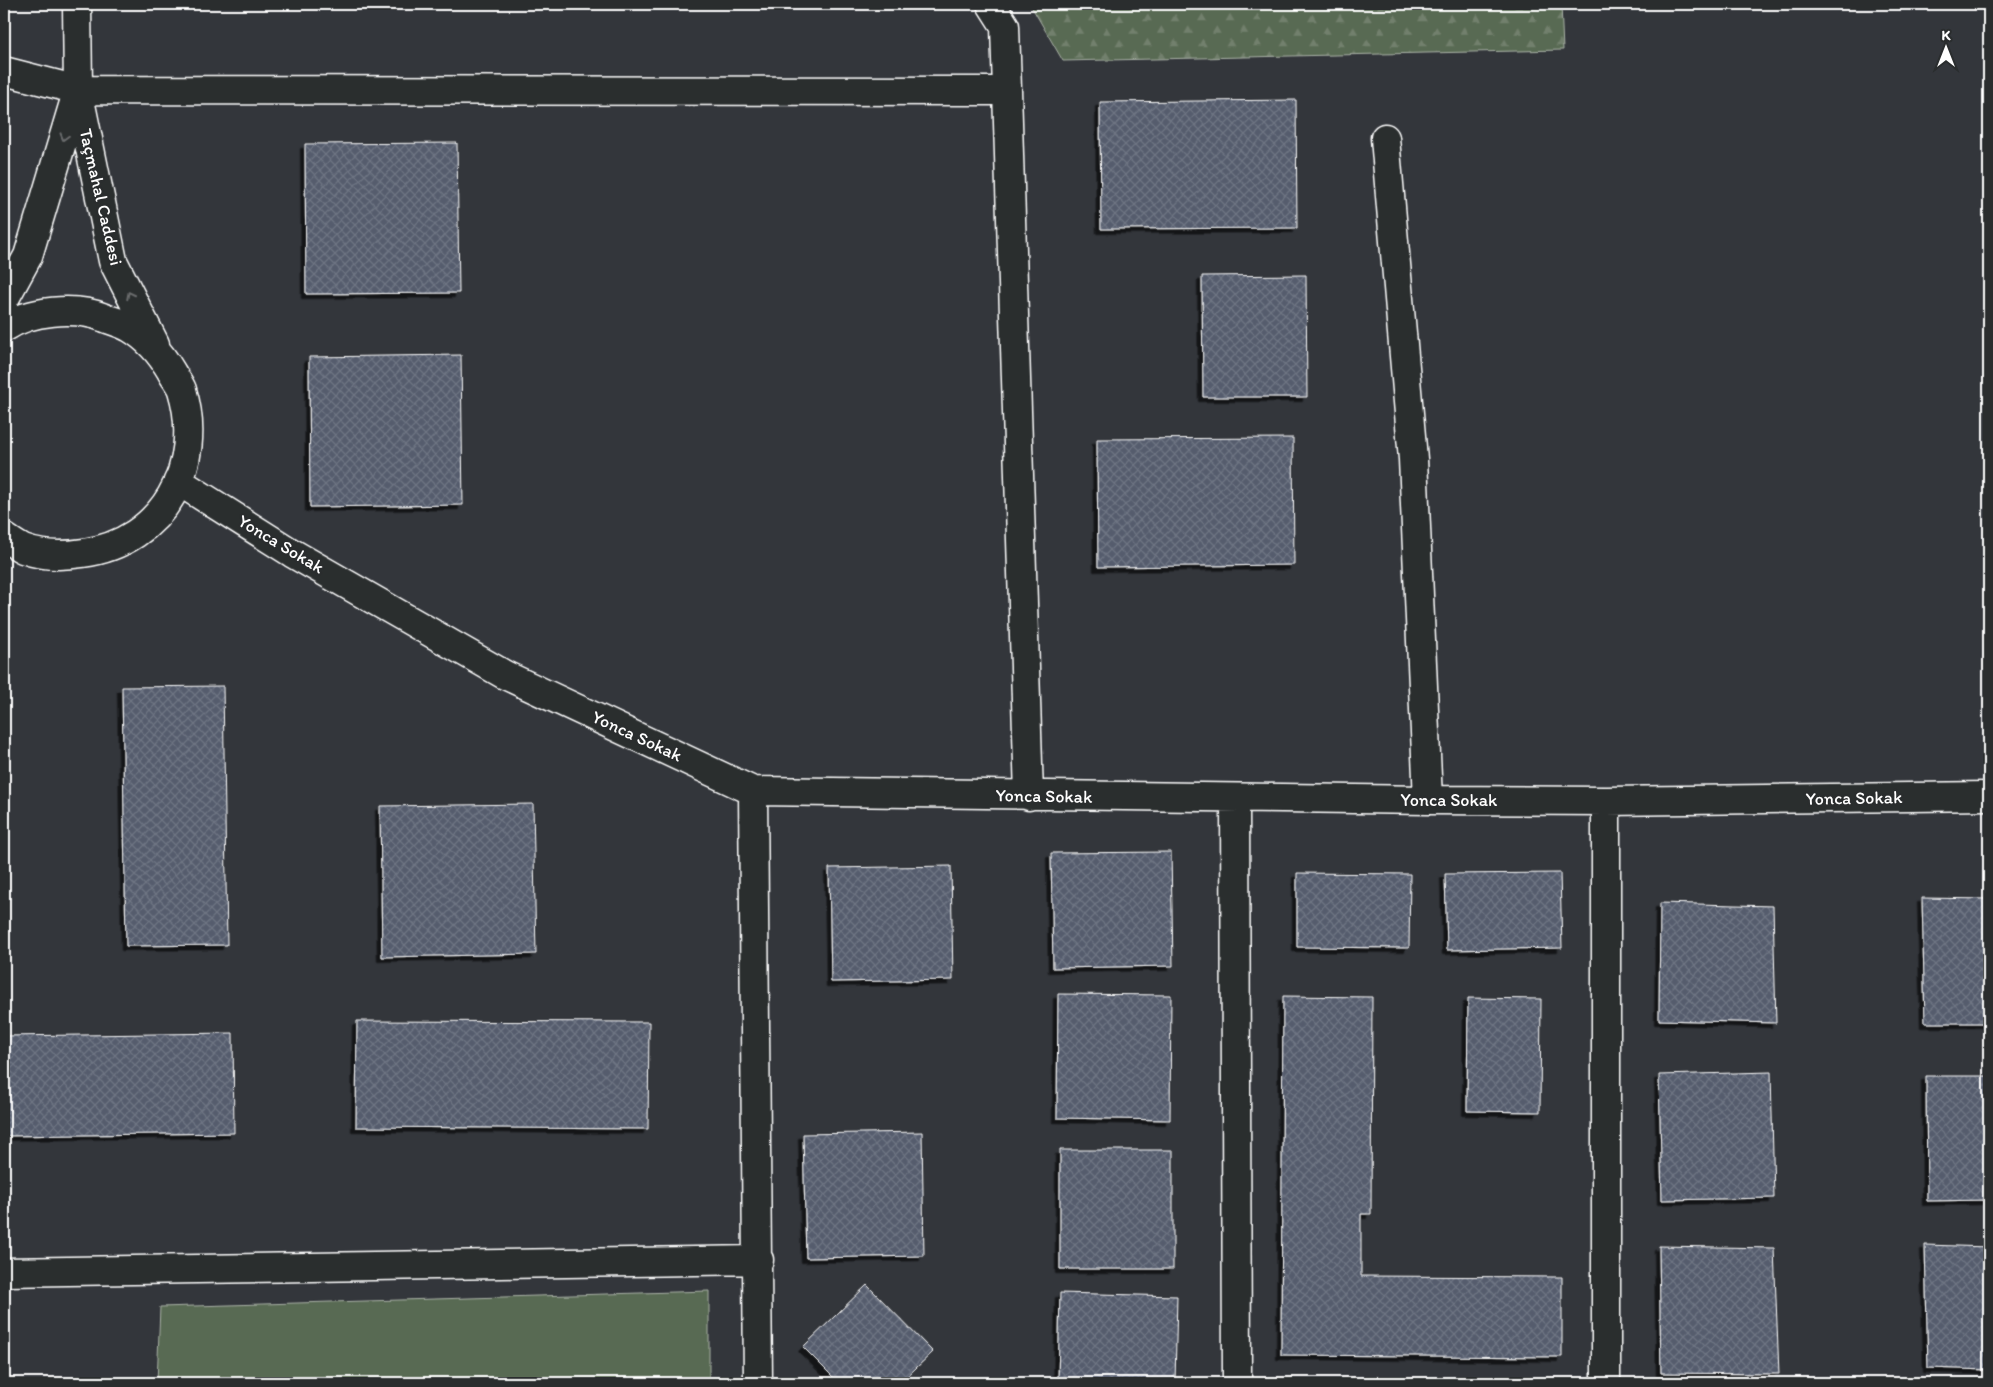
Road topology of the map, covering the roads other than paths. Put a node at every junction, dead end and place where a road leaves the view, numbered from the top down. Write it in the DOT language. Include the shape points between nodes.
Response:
graph roads {
  1 [pos="77,4"];
  2 [pos="991,4"];
  3 [pos="4,70"];
  4 [pos="78,90"];
  5 [pos="1007,91"];
  6 [pos="1385,138"];
  7 [pos="4,300"];
  8 [pos="4,328"];
  9 [pos="161,354"];
  10 [pos="178,481"];
  11 [pos="4,537"];
  12 [pos="754,791"];
  13 [pos="1029,796"];
  14 [pos="1989,796"];
  15 [pos="1235,798"];
  16 [pos="1428,800"];
  17 [pos="1606,801"];
  18 [pos="758,1260"];
  19 [pos="4,1272"];
  20 [pos="758,1383"];
  21 [pos="1237,1383"];
  22 [pos="1606,1383"];
  1 -- 4 [label="street, Taçmahal Caddesi"];
  2 -- 5 [label="street" via="1005,26"];
  3 -- 4 [label="street"];
  4 -- 5 [label="street"];
  4 -- 7 [label="street, Taçmahal Caddesi, one-way" via="28,256"];
  9 -- 4 [label="street, Taçmahal Caddesi, one-way" via="113,261"];
  5 -- 13 [label="street"];
  6 -- 16 [label="street" via="1414,459"];
  8 -- 9 [label="street" via="51,311 92,312 130,328"];
  9 -- 10 [label="street, Taçmahal Caddesi" via="182,389 190,429 184,468"];
  10 -- 11 [label="street, Taçmahal Caddesi" via="167,504 139,533 103,551 63,556 24,549"];
  10 -- 12 [label="street, Yonca Sokak" via="292,552 505,674"];
  12 -- 13 [label="street, Yonca Sokak"];
  12 -- 18 [label="street"];
  13 -- 15 [label="street, Yonca Sokak"];
  14 -- 17 [label="street, Yonca Sokak"];
  15 -- 16 [label="street, Yonca Sokak"];
  15 -- 21 [label="street"];
  16 -- 17 [label="street, Yonca Sokak"];
  17 -- 22 [label="street"];
  18 -- 19 [label="street"];
  18 -- 20 [label="street"];
}
